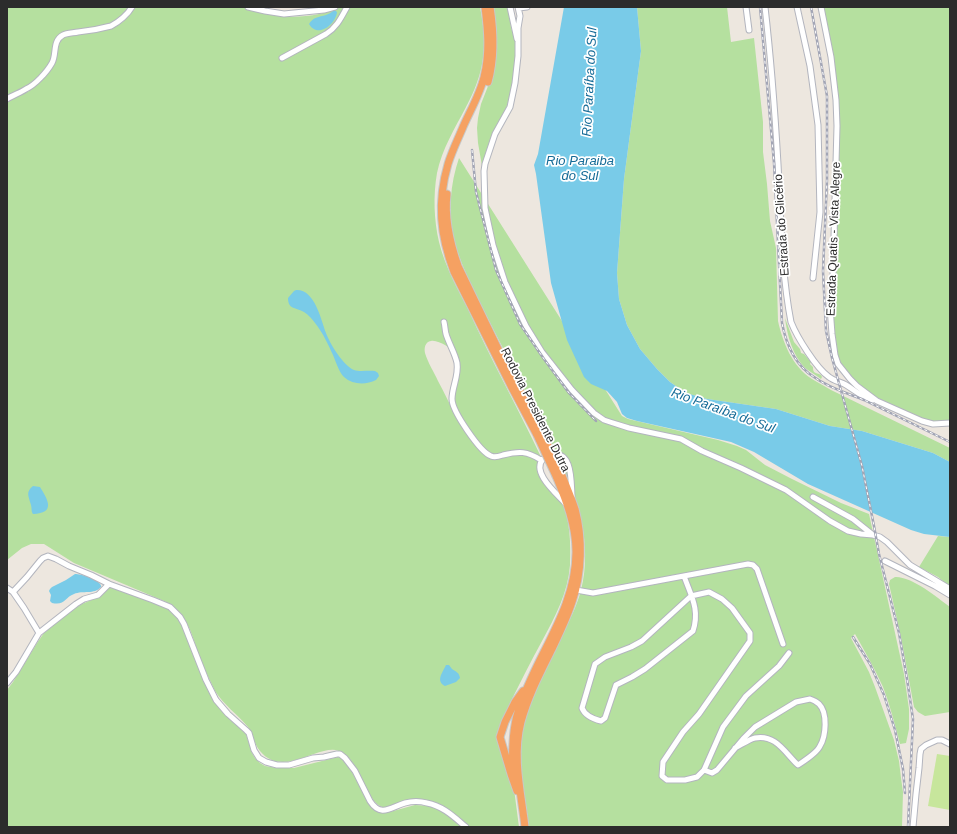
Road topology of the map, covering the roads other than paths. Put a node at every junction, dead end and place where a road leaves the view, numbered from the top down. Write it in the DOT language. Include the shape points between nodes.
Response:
graph roads {
  1 [pos="132,7"];
  2 [pos="248,7"];
  3 [pos="335,7"];
  4 [pos="346,7"];
  5 [pos="484,7"];
  6 [pos="490,7"];
  7 [pos="510,7"];
  8 [pos="527,7"];
  9 [pos="746,7"];
  10 [pos="765,7"];
  11 [pos="797,7"];
  12 [pos="821,7"];
  13 [pos="519,8"];
  14 [pos="749,30"];
  15 [pos="519,43"];
  16 [pos="282,58"];
  17 [pos="7,99"];
  18 [pos="813,278"];
  19 [pos="444,322"];
  20 [pos="878,401"];
  21 [pos="950,423"];
  22 [pos="539,434"];
  23 [pos="541,460"];
  24 [pos="813,497"];
  25 [pos="570,505"];
  26 [pos="873,535"];
  27 [pos="885,561"];
  28 [pos="684,576"];
  29 [pos="109,584"];
  30 [pos="7,588"];
  31 [pos="950,589"];
  32 [pos="576,590"];
  33 [pos="13,592"];
  34 [pos="950,595"];
  35 [pos="691,596"];
  36 [pos="39,633"];
  37 [pos="783,644"];
  38 [pos="789,653"];
  39 [pos="533,676"];
  40 [pos="7,683"];
  41 [pos="950,744"];
  42 [pos="735,748"];
  43 [pos="704,770"];
  44 [pos="517,791"];
  45 [pos="466,827"];
  46 [pos="521,827"];
  47 [pos="525,827"];
  48 [pos="913,827"];
  1 -- 17 [label="street" via="111,26 64,34 55,45 52,62 42,76 29,88"];
  2 -- 3 [label="street" via="284,14"];
  4 -- 16 [label="street" via="332,30"];
  5 -- 22 [label="highway, Rodovia Presidente Dutra" via="488,28 484,78 448,164 441,209 444,241 454,272 511,386"];
  6 -- 22 [label="highway, Rodovia Presidente Dutra" via="493,32 491,71 450,173 446,197 448,227 454,255 462,274"];
  7 -- 15 [label="street"];
  8 -- 13 [label="street"];
  9 -- 14 [label="street"];
  10 -- 20 [label="street, Estrada do Glicério" via="773,79 784,275 794,329 815,362 829,377 866,398"];
  11 -- 18 [label="street" via="810,66 818,125 820,212"];
  12 -- 20 [label="street, Estrada Quatis - Vista Alegre" via="831,57 837,126 830,307 832,334 838,364 857,386"];
  13 -- 15 [label="street"];
  15 -- 26 [label="street" via="516,83 510,107 495,134 485,164 485,208 505,282 542,352 572,390 604,420 681,439 786,490 844,529"];
  19 -- 23 [label="street" via="456,362 457,376 452,402 459,419 490,456 522,452"];
  20 -- 21 [label="street, Estrada Quatis - Vista Alegre" via="922,421 933,424"];
  22 -- 25 [label="highway, Rodovia Presidente Dutra, bridge" via="568,490"];
  23 -- 25 [label="street" via="542,476"];
  23 -- 25 [label="street" via="554,454 566,460 570,471"];
  24 -- 26 [label="street" via="853,519"];
  25 -- 32 [label="highway, Rodovia Presidente Dutra" via="575,511 579,529"];
  25 -- 39 [label="highway, Rodovia Presidente Dutra" via="576,552 571,588 565,608"];
  26 -- 31 [label="street" via="887,542 910,565"];
  27 -- 34 [label="street"];
  28 -- 32 [label="street" via="593,594"];
  28 -- 35 [label="street"];
  28 -- 37 [label="street" via="753,565"];
  29 -- 33 [label="street" via="48,556 40,561"];
  29 -- 36 [label="street" via="98,594 76,604"];
  29 -- 45 [label="street" via="170,607 177,614 184,624 216,700 249,733 256,755 262,760 277,765 289,765 340,754 352,767 372,805 378,809 387,810 406,803 426,803 443,809"];
  30 -- 33 [label="street"];
  32 -- 47 [label="highway, Rodovia Presidente Dutra" via="566,619 532,688 518,736 518,772"];
  33 -- 36 [label="street"];
  35 -- 35 [label="street" via="696,608 693,631 645,669 616,685 605,718 601,722 583,712 595,664 642,641"];
  35 -- 43 [label="street" via="709,592 722,599 750,633 750,641 700,714 683,732 663,762 662,776 667,780 685,780 697,777"];
  36 -- 40 [label="street"];
  38 -- 43 [label="street" via="779,666 746,696 723,727"];
  39 -- 44 [label="highway, Rodovia Presidente Dutra" via="518,713 513,739 512,756"];
  39 -- 44 [label="highway" via="515,702 500,737"];
  41 -- 48 [label="street" via="937,740 921,749"];
  42 -- 42 [label="street" via="755,726 796,702 810,699 819,704 824,712 826,730 820,747 798,765 780,745 769,738 754,738"];
  42 -- 43 [label="street" via="717,770 712,773"];
  44 -- 46 [label="highway, Rodovia Presidente Dutra"];
}
